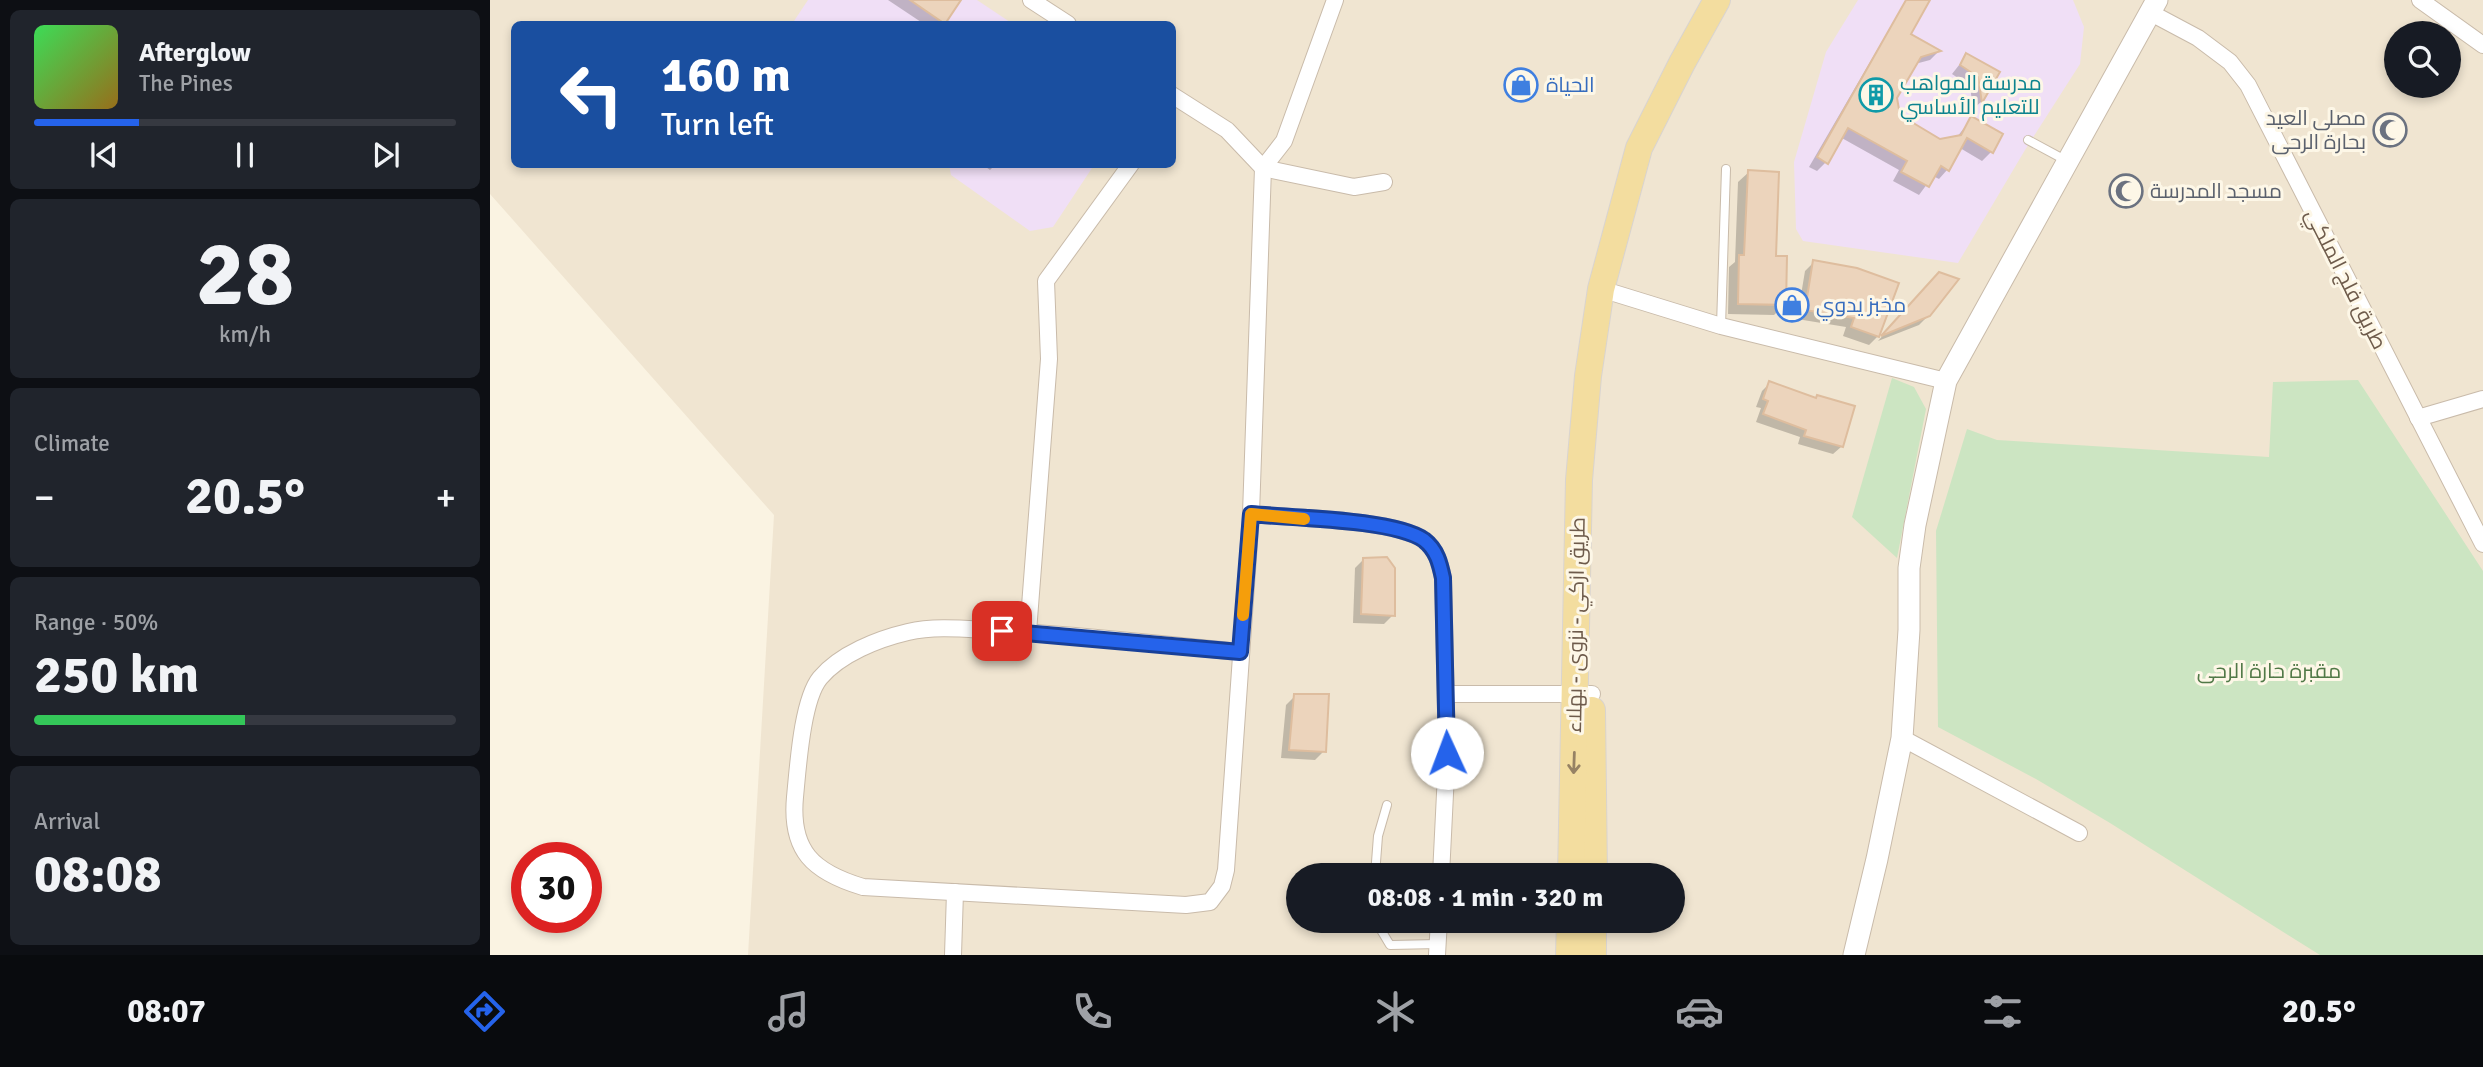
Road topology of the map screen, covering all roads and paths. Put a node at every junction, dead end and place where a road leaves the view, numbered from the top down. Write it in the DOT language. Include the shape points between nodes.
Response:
graph roads {
  1 [pos="1031,0"];
  2 [pos="1335,0"];
  3 [pos="1717,0"];
  4 [pos="2420,0"];
  5 [pos="2154,6"];
  6 [pos="1063,21"];
  7 [pos="2483,45"];
  8 [pos="1176,102"];
  9 [pos="2028,140"];
  10 [pos="2067,161"];
  11 [pos="1128,168"];
  12 [pos="1263,168"];
  13 [pos="1726,169"];
  14 [pos="1384,182"];
  15 [pos="1601,289"];
  16 [pos="1721,326"];
  17 [pos="1946,381"];
  18 [pos="2483,399"];
  19 [pos="2418,418"];
  20 [pos="1251,514"];
  21 [pos="2483,544"];
  22 [pos="1028,632"];
  23 [pos="1240,652"];
  24 [pos="1446,694"];
  25 [pos="1584,694"];
  26 [pos="1902,738"];
  27 [pos="1387,805"];
  28 [pos="2080,833"];
  29 [pos="1376,863"];
  30 [pos="1442,863"];
  31 [pos="1572,863"];
  32 [pos="1593,863"];
  33 [pos="955,892"];
  34 [pos="1383,933"];
  35 [pos="1593,933"];
  36 [pos="1438,949"];
  37 [pos="953,955"];
  38 [pos="1593,955"];
  39 [pos="1854,955"];
  1 -- 6 [label="street"];
  2 -- 12 [label="street" via="1284,141"];
  3 -- 15 [label="main road, طريق ازكي - نزوى - بهلاء" via="1639,148"];
  4 -- 7 [label="street"];
  5 -- 10 [label="street"];
  5 -- 19 [label="street, طريق فلج الملكي" via="2230,62 2248,85"];
  8 -- 12 [label="street" via="1227,130"];
  9 -- 10 [label="lane"];
  10 -- 17 [label="street"];
  11 -- 22 [label="street" via="1046,281 1049,359"];
  12 -- 14 [label="street" via="1354,187"];
  12 -- 20 [label="street"];
  13 -- 16 [label="lane"];
  15 -- 16 [label="street"];
  15 -- 25 [label="main road, طريق ازكي - نزوى - بهلاء" via="1588,376 1593,486"];
  16 -- 17 [label="street"];
  17 -- 26 [label="street" via="1909,568"];
  18 -- 19 [label="street"];
  19 -- 21 [label="street, طريق فلج الملكي"];
  20 -- 23 [label="street"];
  20 -- 24 [label="street" via="1384,526 1425,541 1438,557 1443,578"];
  22 -- 23 [label="street"];
  22 -- 33 [label="street" via="949,629 880,640 847,656 819,679 806,709 794,816 801,846 818,867 835,879 863,887"];
  23 -- 33 [label="street" via="1226,870 1222,886 1210,902 1186,905"];
  24 -- 25 [label="street"];
  24 -- 30 [label="street"];
  25 -- 31 [label="main road, طريق ازكي - نزوى - بهلاء, one-way"];
  25 -- 32 [label="main road, طريق ازكي - نزوى - بهلاء"];
  26 -- 28 [label="street"];
  26 -- 39 [label="street"];
  27 -- 29 [label="lane"];
  33 -- 37 [label="street"];
  34 -- 36 [label="lane" via="1390,945"];
  35 -- 38 [label="main road"];
}
